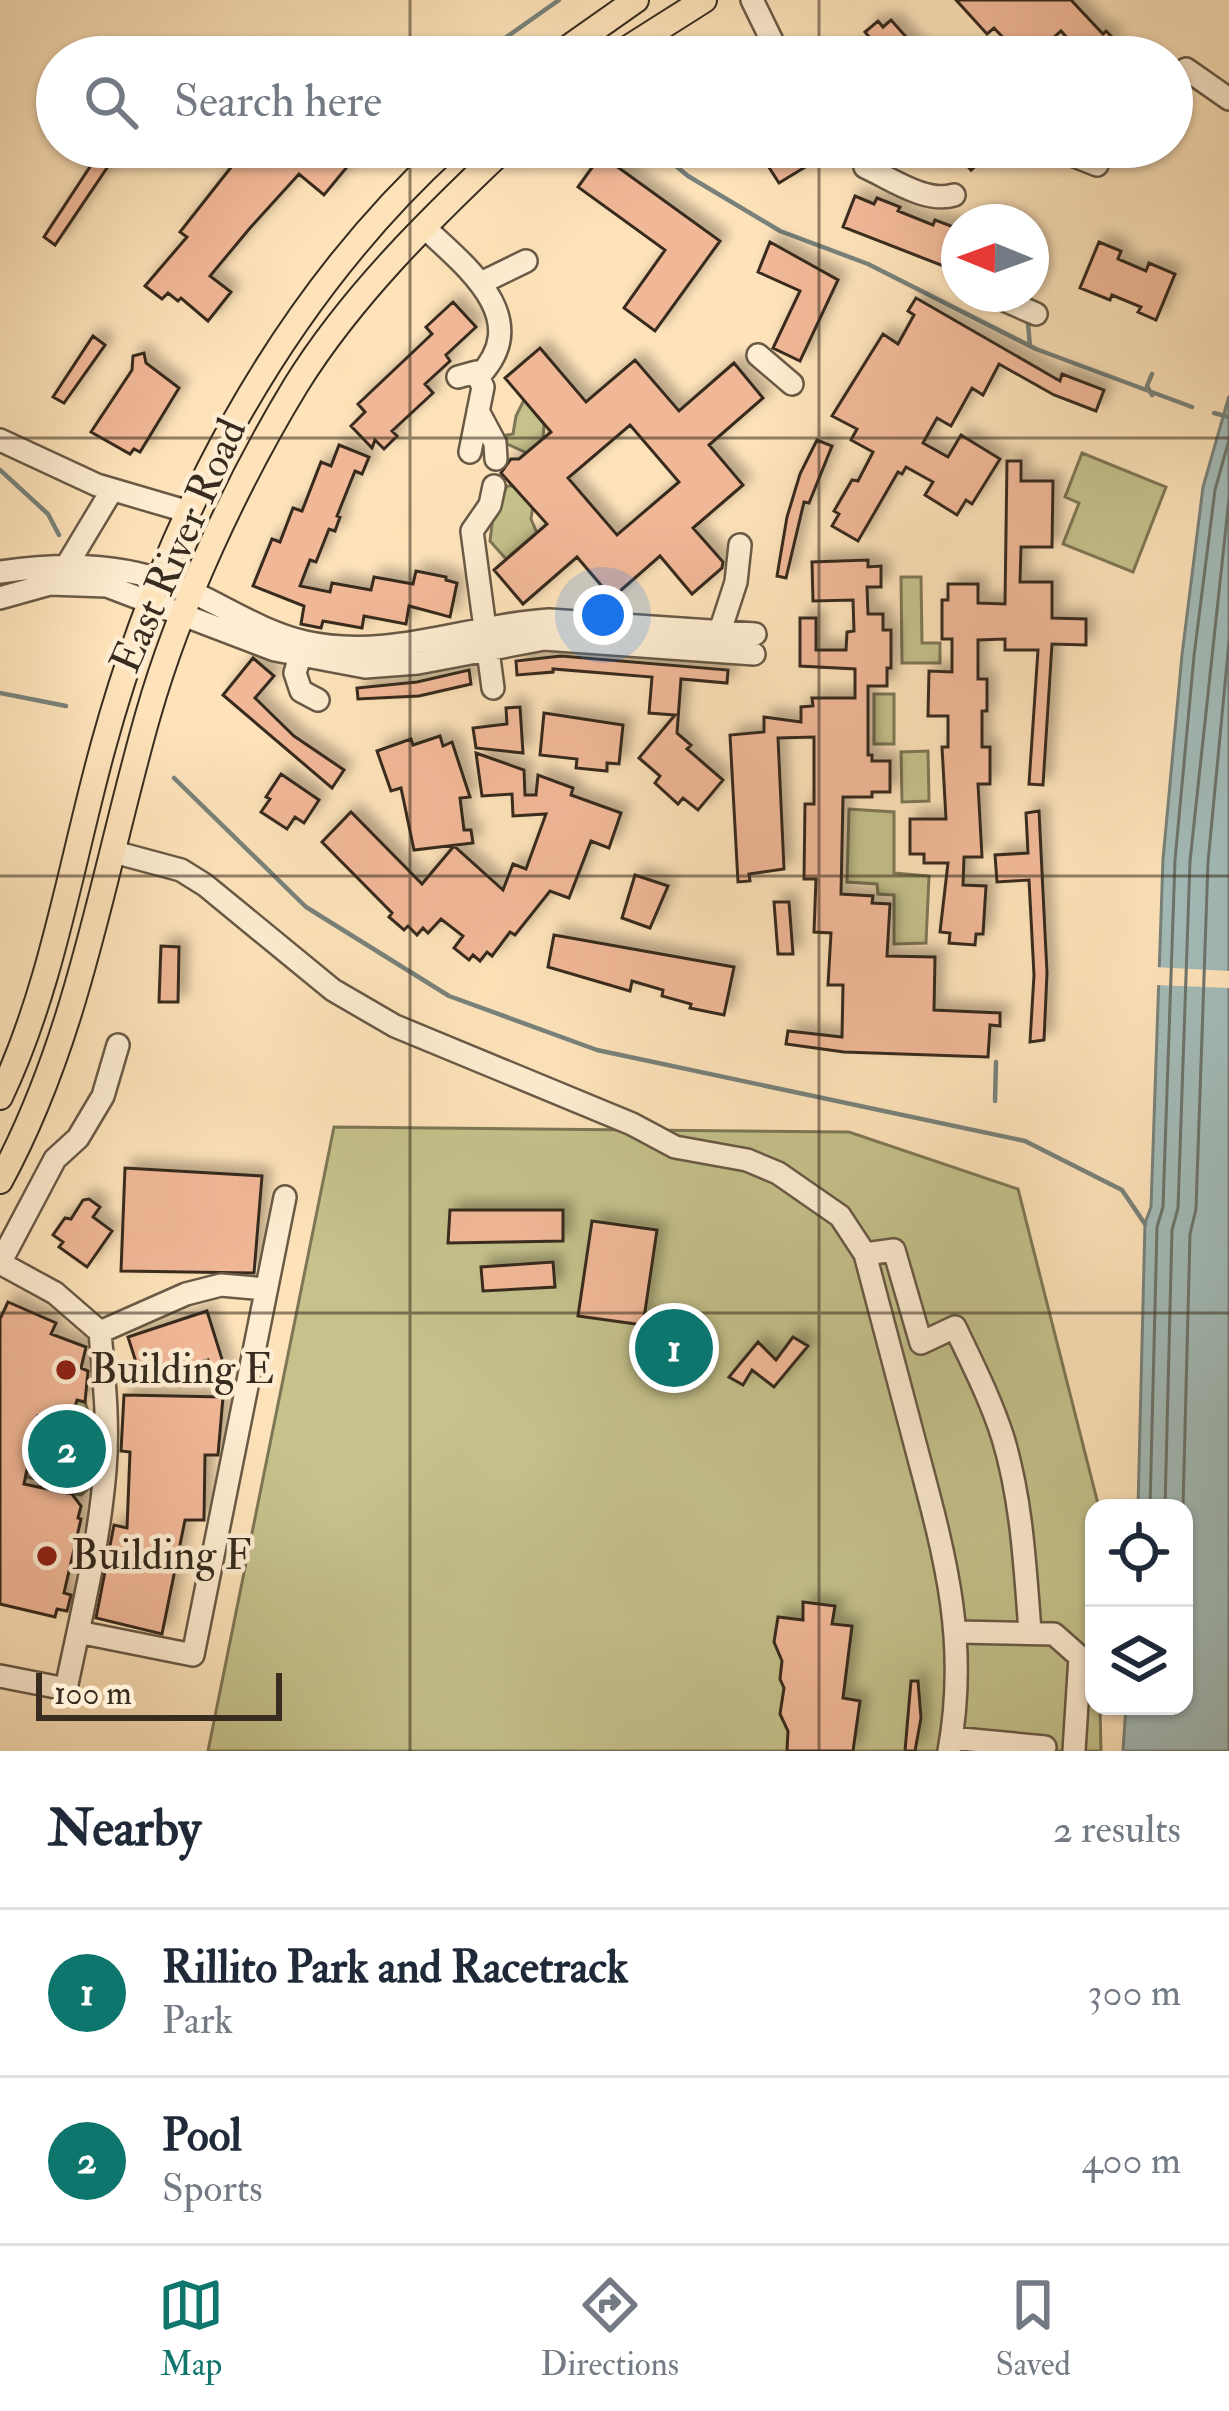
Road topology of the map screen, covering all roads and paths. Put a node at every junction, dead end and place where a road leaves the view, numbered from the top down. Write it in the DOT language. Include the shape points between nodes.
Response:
graph roads {
  1 [pos="636,0"];
  2 [pos="704,0"];
  3 [pos="752,0"];
  4 [pos="585,36"];
  5 [pos="647,36"];
  6 [pos="770,36"];
  7 [pos="1193,73"];
  8 [pos="1229,99"];
  9 [pos="430,168"];
  10 [pos="484,168"];
  11 [pos="867,168"];
  12 [pos="954,196"];
  13 [pos="424,227"];
  14 [pos="526,261"];
  15 [pos="481,283"];
  16 [pos="1031,312"];
  17 [pos="1036,314"];
  18 [pos="758,356"];
  19 [pos="792,384"];
  20 [pos="478,411"];
  21 [pos="0,440"];
  22 [pos="470,452"];
  23 [pos="496,459"];
  24 [pos="494,486"];
  25 [pos="112,490"];
  26 [pos="189,512"];
  27 [pos="740,545"];
  28 [pos="67,565"];
  29 [pos="0,572"];
  30 [pos="153,590"];
  31 [pos="0,598"];
  32 [pos="187,603"];
  33 [pos="720,632"];
  34 [pos="486,640"];
  35 [pos="300,656"];
  36 [pos="493,688"];
  37 [pos="317,700"];
  38 [pos="114,852"];
  39 [pos="118,1045"];
  40 [pos="0,1097"];
  41 [pos="0,1181"];
  42 [pos="285,1197"];
  43 [pos="865,1254"];
  44 [pos="266,1289"];
  45 [pos="100,1332"];
  46 [pos="1030,1631"];
  47 [pos="78,1632"];
  48 [pos="957,1632"];
  49 [pos="0,1676"];
  50 [pos="950,1745"];
  51 [pos="1045,1747"];
  52 [pos="1074,1751"];
  1 -- 4 [label="main road"];
  2 -- 5 [label="main road"];
  3 -- 6 [label="street"];
  7 -- 8 [label="street"];
  9 -- 26 [label="main road, East River Road" via="349,255 286,340"];
  10 -- 13 [label="main road, East River Road"];
  11 -- 12 [label="street" via="928,196"];
  13 -- 15 [label="street"];
  13 -- 32 [label="main road, East River Road" via="297,385"];
  14 -- 15 [label="street"];
  15 -- 20 [label="street" via="499,333 493,359 469,376 483,386"];
  16 -- 17 [label="street"];
  18 -- 19 [label="street"];
  20 -- 22 [label="street"];
  20 -- 23 [label="street"];
  21 -- 25 [label="street"];
  24 -- 34 [label="street" via="472,530"];
  25 -- 26 [label="street"];
  25 -- 28 [label="street"];
  26 -- 30 [label="main road, East River Road"];
  27 -- 33 [label="street"];
  28 -- 29 [label="street"];
  28 -- 30 [label="street" via="116,566"];
  30 -- 31 [label="street" via="50,584"];
  30 -- 32 [label="street"];
  30 -- 40 [label="main road, East River Road" via="34,1006"];
  32 -- 34 [label="street" via="344,647"];
  32 -- 35 [label="street"];
  32 -- 38 [label="main road, East River Road"];
  33 -- 34 [label="street" via="550,620"];
  33 -- 34 [label="street" via="755,644"];
  34 -- 35 [label="street" via="389,667"];
  34 -- 36 [label="street"];
  35 -- 37 [label="street" via="301,691"];
  38 -- 41 [label="main road, East River Road" via="61,1043"];
  38 -- 43 [label="street" via="181,870 217,892 333,990 395,1026 675,1147 778,1173 840,1216"];
  39 -- 45 [label="street" via="103,1096 55,1159 0,1263 55,1293"];
  42 -- 44 [label="street"];
  43 -- 46 [label="street" via="893,1250 921,1343 956,1327 977,1373 1003,1438 1022,1527"];
  43 -- 48 [label="street" via="950,1572"];
  44 -- 45 [label="street" via="221,1285"];
  44 -- 47 [label="street" via="193,1655"];
  45 -- 47 [label="street" via="106,1466"];
  46 -- 48 [label="street"];
  46 -- 52 [label="street" via="1054,1634 1080,1657"];
  47 -- 49 [label="street" via="66,1689"];
  48 -- 50 [label="street"];
  50 -- 51 [label="street"];
}
